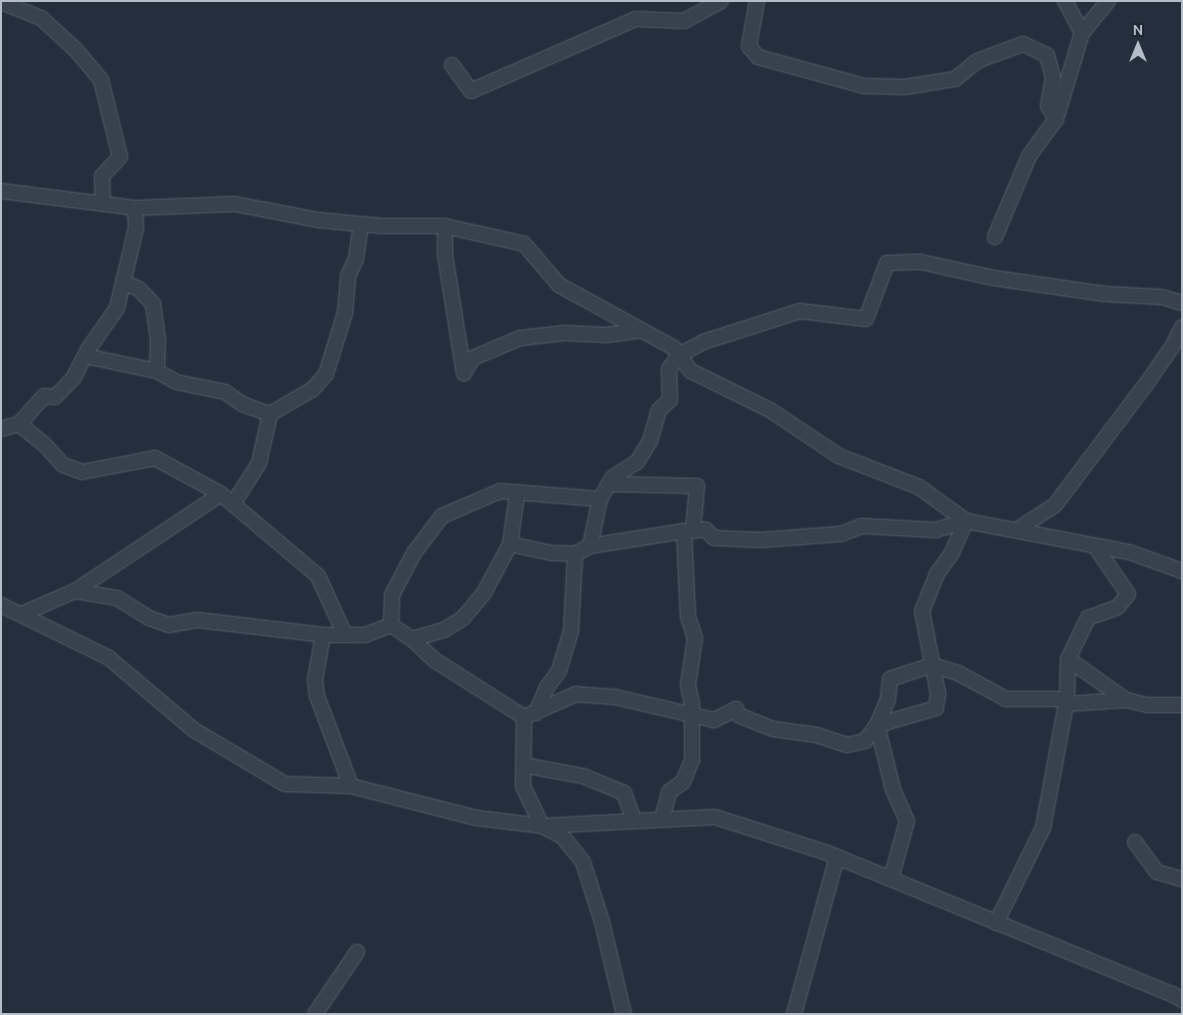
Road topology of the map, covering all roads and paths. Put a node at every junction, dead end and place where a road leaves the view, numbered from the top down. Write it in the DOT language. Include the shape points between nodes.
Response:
graph roads {
  1 [pos="721,1"];
  2 [pos="758,1"];
  3 [pos="1065,1"];
  4 [pos="1108,1"];
  5 [pos="1,2"];
  6 [pos="1082,33"];
  7 [pos="452,65"];
  8 [pos="1056,119"];
  9 [pos="1,191"];
  10 [pos="103,203"];
  11 [pos="135,208"];
  12 [pos="360,224"];
  13 [pos="445,226"];
  14 [pos="995,237"];
  15 [pos="125,283"];
  16 [pos="1182,303"];
  17 [pos="1182,326"];
  18 [pos="641,330"];
  19 [pos="679,355"];
  20 [pos="85,356"];
  21 [pos="157,371"];
  22 [pos="270,414"];
  23 [pos="19,424"];
  24 [pos="1,429"];
  25 [pos="609,484"];
  26 [pos="221,494"];
  27 [pos="517,495"];
  28 [pos="600,499"];
  29 [pos="233,504"];
  30 [pos="966,521"];
  31 [pos="1018,529"];
  32 [pos="689,531"];
  33 [pos="510,544"];
  34 [pos="590,546"];
  35 [pos="1095,546"];
  36 [pos="575,554"];
  37 [pos="1182,572"];
  38 [pos="75,591"];
  39 [pos="1,605"];
  40 [pos="22,614"];
  41 [pos="391,625"];
  42 [pos="323,634"];
  43 [pos="345,635"];
  44 [pos="412,639"];
  45 [pos="1068,659"];
  46 [pos="932,665"];
  47 [pos="1126,700"];
  48 [pos="1066,702"];
  49 [pos="1182,705"];
  50 [pos="692,714"];
  51 [pos="530,715"];
  52 [pos="877,725"];
  53 [pos="523,764"];
  54 [pos="351,786"];
  55 [pos="662,819"];
  56 [pos="634,820"];
  57 [pos="542,826"];
  58 [pos="1135,842"];
  59 [pos="837,857"];
  60 [pos="891,879"];
  61 [pos="1182,879"];
  62 [pos="996,923"];
  63 [pos="357,952"];
  64 [pos="1181,999"];
  65 [pos="314,1014"];
  66 [pos="624,1014"];
  67 [pos="794,1014"];
  1 -- 7 [label="street" via="684,21 636,19 471,91"];
  2 -- 8 [label="street" via="749,46 758,57 864,86 905,87 954,79 977,60 1023,44 1047,55 1053,78 1048,106"];
  3 -- 6 [label="street"];
  4 -- 6 [label="street"];
  5 -- 10 [label="street" via="41,18 76,50 101,80 120,157 102,176"];
  6 -- 8 [label="street"];
  8 -- 14 [label="street" via="1029,156"];
  9 -- 10 [label="street"];
  10 -- 11 [label="street"];
  11 -- 12 [label="street" via="235,204"];
  11 -- 15 [label="street" via="136,228"];
  12 -- 13 [label="street"];
  12 -- 22 [label="street" via="356,259 348,276 345,313 326,374 313,389"];
  13 -- 18 [label="street" via="524,244 559,285"];
  13 -- 18 [label="street" via="446,255 464,373 473,358 520,338 565,333 607,335"];
  15 -- 20 [label="street" via="117,308"];
  15 -- 21 [label="street" via="139,289 153,304 158,339"];
  16 -- 19 [label="street" via="1162,297 1105,294 994,278 921,262 887,263 866,320 800,311 703,342"];
  17 -- 31 [label="street" via="1147,383 1055,505"];
  18 -- 19 [label="street" via="674,348"];
  19 -- 25 [label="street" via="669,369 670,400 659,410 650,441 637,462 612,478"];
  19 -- 30 [label="street" via="691,371 770,410 840,456 919,488"];
  20 -- 21 [label="street"];
  20 -- 23 [label="street" via="74,377 55,397 44,396"];
  21 -- 22 [label="street" via="176,382 225,392 242,404"];
  22 -- 29 [label="street" via="259,463"];
  23 -- 24 [label="street"];
  23 -- 26 [label="street" via="63,465 82,472 155,458"];
  25 -- 28 [label="street"];
  25 -- 32 [label="street" via="697,486"];
  26 -- 29 [label="street"];
  26 -- 38 [label="street"];
  27 -- 28 [label="street"];
  27 -- 33 [label="street"];
  27 -- 41 [label="street" via="500,491 442,516 414,553 392,595"];
  28 -- 34 [label="street"];
  29 -- 43 [label="street" via="318,576"];
  30 -- 31 [label="street"];
  30 -- 32 [label="street" via="936,530 862,526 842,534 768,540 714,538 706,530"];
  30 -- 46 [label="street" via="952,553 937,574 922,611"];
  31 -- 35 [label="street"];
  32 -- 34 [label="street"];
  32 -- 50 [label="street" via="688,616 695,638 688,685"];
  33 -- 36 [label="street" via="551,554"];
  33 -- 44 [label="street" via="484,593 463,618 444,630"];
  34 -- 36 [label="street"];
  35 -- 37 [label="street" via="1129,552"];
  35 -- 45 [label="street" via="1128,594 1118,607 1088,618"];
  36 -- 51 [label="street" via="571,631 559,671"];
  38 -- 40 [label="street"];
  38 -- 42 [label="street" via="118,598 149,618 168,625 198,620"];
  39 -- 40 [label="street"];
  40 -- 54 [label="street" via="109,658 194,730 285,784"];
  41 -- 43 [label="street" via="365,635"];
  41 -- 44 [label="street"];
  42 -- 43 [label="street"];
  42 -- 54 [label="street" via="315,680 317,696"];
  44 -- 51 [label="street" via="436,661"];
  45 -- 47 [label="street"];
  45 -- 48 [label="street"];
  46 -- 48 [label="street" via="958,672 1006,698"];
  46 -- 52 [label="street" via="890,679 888,699"];
  46 -- 52 [label="street" via="938,693 936,708"];
  47 -- 48 [label="street"];
  47 -- 49 [label="street" via="1147,705"];
  48 -- 62 [label="street" via="1043,828"];
  50 -- 51 [label="street" via="615,697 576,694"];
  50 -- 52 [label="street" via="714,720 736,709 739,715 773,730 817,735 846,744 865,741"];
  50 -- 55 [label="street" via="692,760 683,782 669,792"];
  51 -- 53 [label="street"];
  52 -- 60 [label="street" via="893,789 907,821"];
  53 -- 56 [label="street" via="583,776 624,793"];
  53 -- 57 [label="street" via="523,786"];
  54 -- 57 [label="street" via="477,818"];
  55 -- 56 [label="street"];
  55 -- 59 [label="street" via="715,817"];
  56 -- 57 [label="street"];
  57 -- 66 [label="street" via="562,836 582,862 602,922"];
  58 -- 61 [label="street" via="1157,872"];
  59 -- 60 [label="street"];
  59 -- 67 [label="street"];
  60 -- 62 [label="street"];
  62 -- 64 [label="street"];
  63 -- 65 [label="street"];
}
